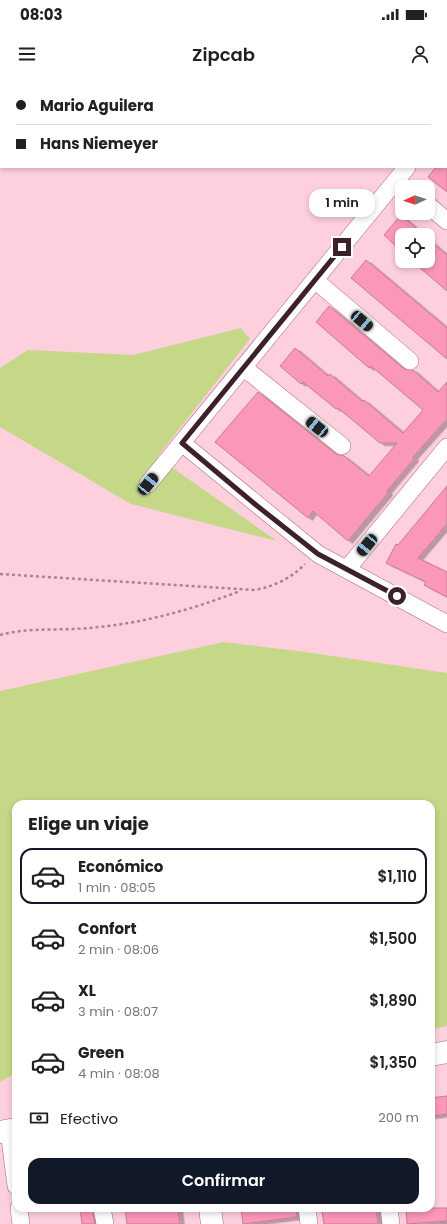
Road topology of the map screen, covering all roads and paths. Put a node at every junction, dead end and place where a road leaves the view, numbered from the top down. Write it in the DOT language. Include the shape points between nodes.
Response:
graph roads {
  1 [pos="403,178"];
  2 [pos="435,211"];
  3 [pos="447,221"];
  4 [pos="315,280"];
  5 [pos="410,361"];
  6 [pos="244,367"];
  7 [pos="182,443"];
  8 [pos="342,446"];
  9 [pos="447,446"];
  10 [pos="148,484"];
  11 [pos="318,554"];
  12 [pos="346,569"];
  13 [pos="0,574"];
  14 [pos="242,591"];
  15 [pos="447,624"];
  16 [pos="0,635"];
  17 [pos="447,1052"];
  18 [pos="435,1054"];
  19 [pos="8,1131"];
  20 [pos="12,1158"];
  21 [pos="20,1212"];
  22 [pos="102,1212"];
  23 [pos="210,1212"];
  24 [pos="308,1212"];
  25 [pos="390,1212"];
  26 [pos="21,1224"];
  27 [pos="104,1224"];
  28 [pos="212,1224"];
  29 [pos="309,1224"];
  30 [pos="391,1224"];
  1 -- 4 [label="street"];
  2 -- 3 [label="street"];
  4 -- 5 [label="street"];
  4 -- 6 [label="street"];
  6 -- 7 [label="street"];
  6 -- 8 [label="street"];
  7 -- 10 [label="street"];
  7 -- 11 [label="street"];
  9 -- 12 [label="street"];
  11 -- 12 [label="street"];
  11 -- 14 [label="path" via="280,583 267,588"];
  12 -- 15 [label="street"];
  13 -- 14 [label="path"];
  14 -- 16 [label="path" via="149,620"];
  17 -- 18 [label="main road"];
  19 -- 20 [label="street"];
  21 -- 26 [label="street"];
  22 -- 27 [label="street"];
  23 -- 28 [label="main road"];
  24 -- 29 [label="street"];
  25 -- 30 [label="street"];
}
